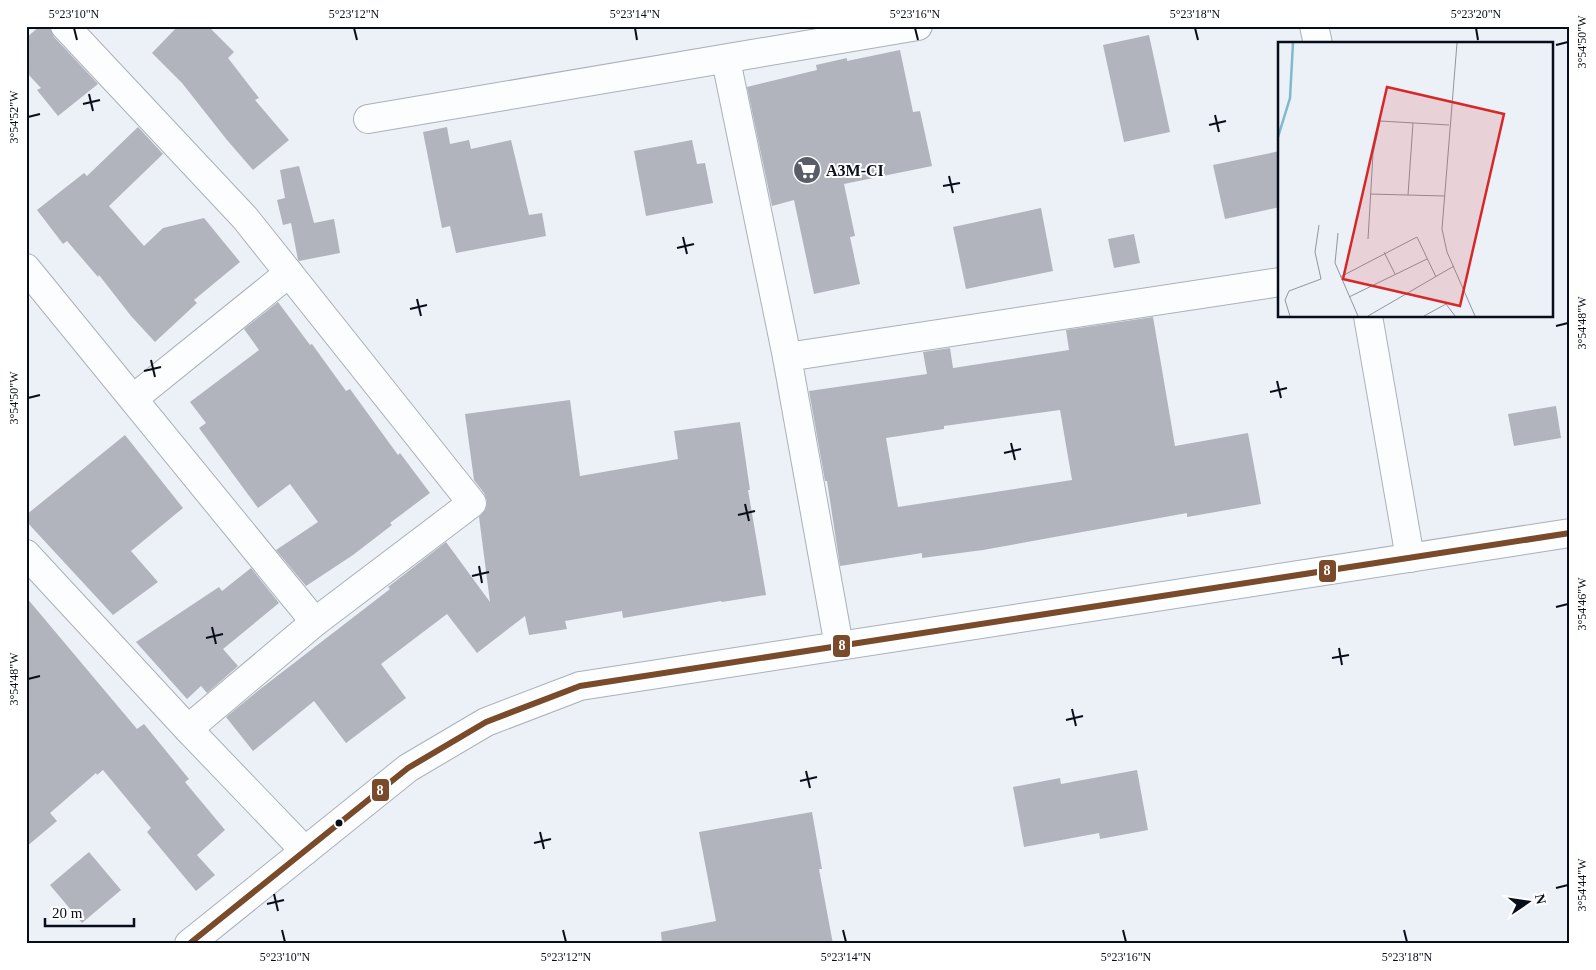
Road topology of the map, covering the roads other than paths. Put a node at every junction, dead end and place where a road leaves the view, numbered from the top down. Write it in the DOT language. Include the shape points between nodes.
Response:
graph roads {
  1 [pos="65,26"];
  2 [pos="918,26"];
  3 [pos="1314,26"];
  4 [pos="1318,42"];
  5 [pos="726,60"];
  6 [pos="368,119"];
  7 [pos="26,268"];
  8 [pos="288,273"];
  9 [pos="1278,282"];
  10 [pos="1368,318"];
  11 [pos="787,357"];
  12 [pos="134,398"];
  13 [pos="1570,533"];
  14 [pos="26,554"];
  15 [pos="1410,558"];
  16 [pos="315,622"];
  17 [pos="839,646"];
  18 [pos="188,729"];
  19 [pos="305,851"];
  20 [pos="189,944"];
  1 -- 8 [label="street" via="244,218"];
  2 -- 5 [label="street"];
  3 -- 4 [label="street"];
  5 -- 6 [label="street"];
  5 -- 11 [label="street"];
  7 -- 12 [label="street"];
  8 -- 12 [label="street"];
  8 -- 16 [label="street" via="472,503"];
  9 -- 11 [label="street"];
  10 -- 15 [label="street"];
  11 -- 17 [label="street"];
  12 -- 16 [label="street"];
  13 -- 15 [label="street"];
  14 -- 18 [label="street"];
  15 -- 17 [label="street"];
  16 -- 18 [label="street"];
  17 -- 19 [label="street" via="580,686 486,722 408,768"];
  18 -- 19 [label="street"];
  19 -- 20 [label="street"];
}
